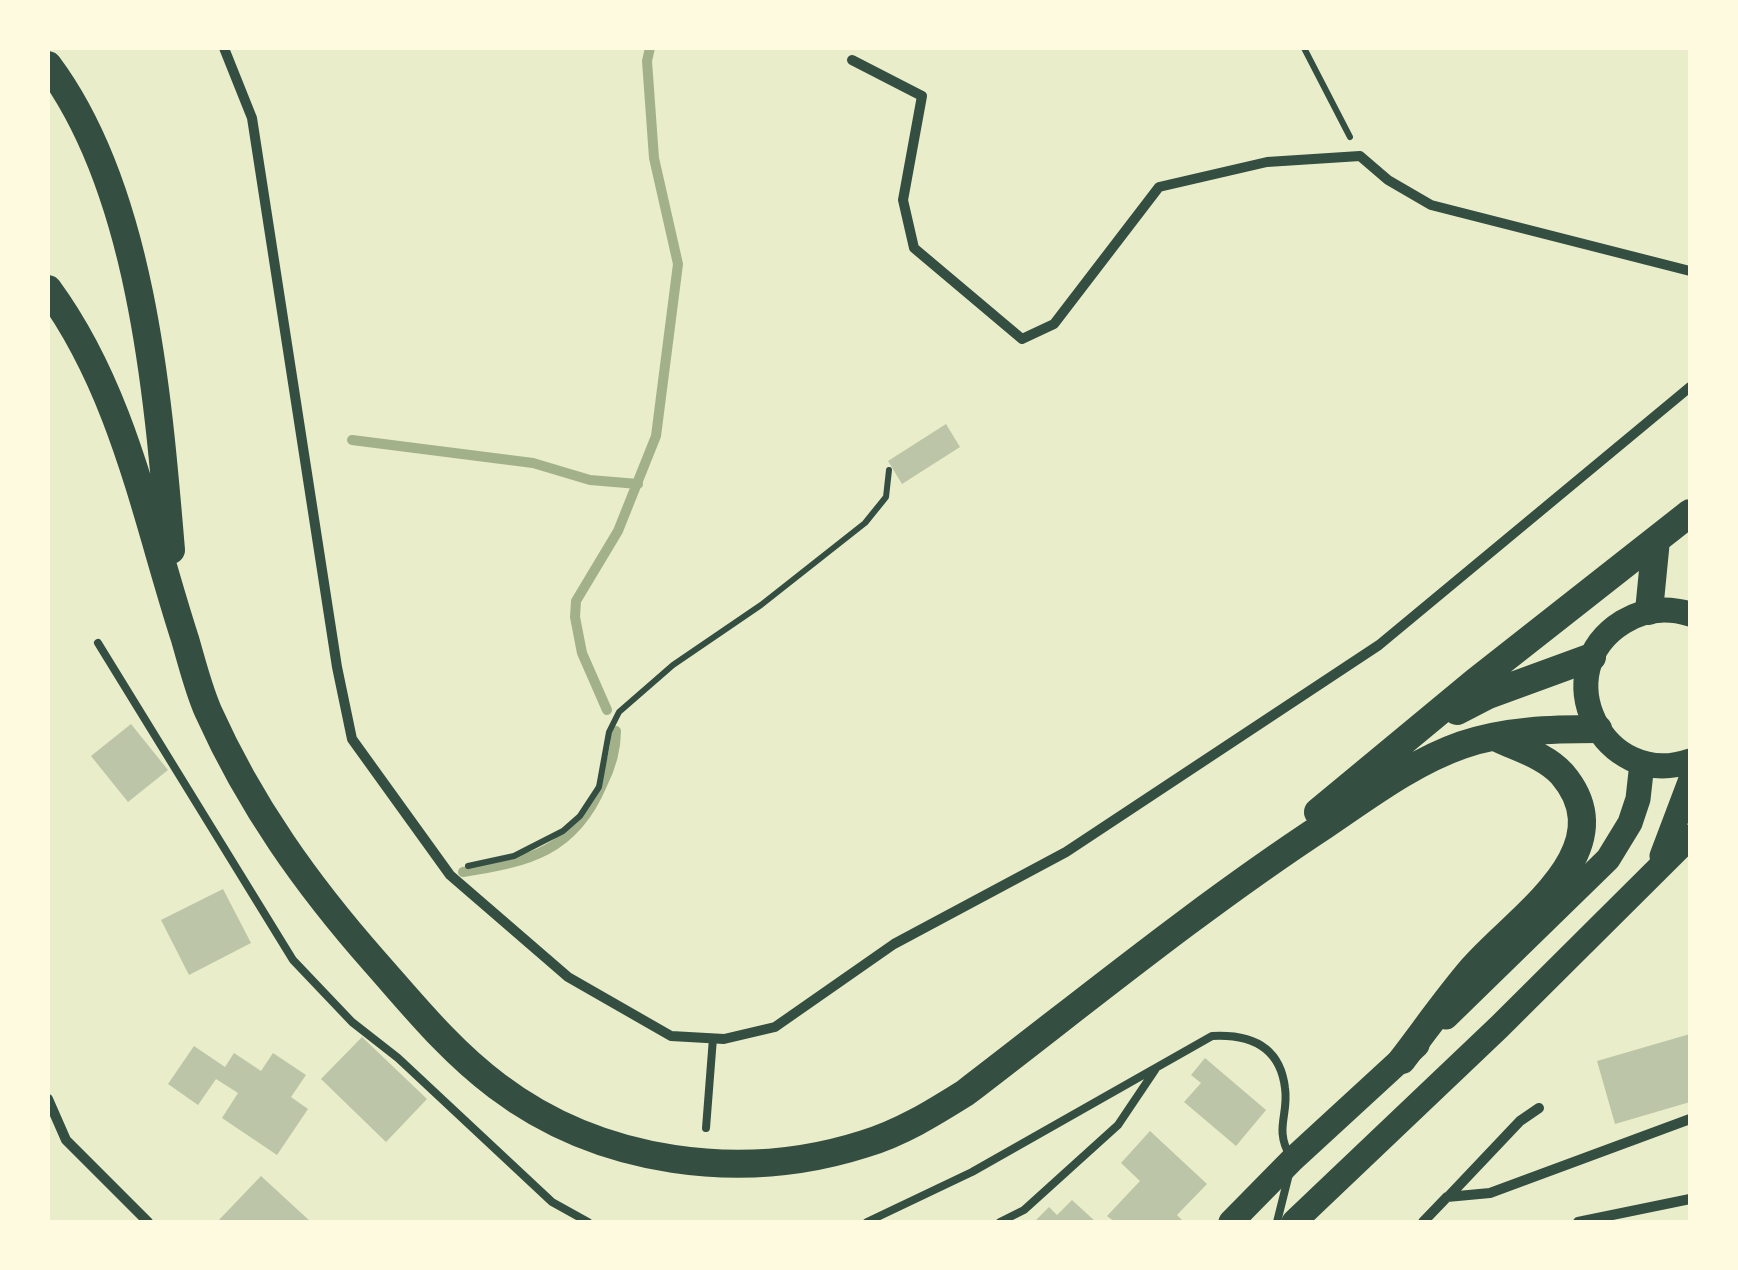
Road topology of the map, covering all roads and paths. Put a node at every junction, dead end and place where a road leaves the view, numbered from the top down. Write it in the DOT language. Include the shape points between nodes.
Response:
graph roads {
  1 [pos="224,48"];
  2 [pos="1304,48"];
  3 [pos="852,60"];
  4 [pos="48,65"];
  5 [pos="1360,156"];
  6 [pos="1690,271"];
  7 [pos="48,289"];
  8 [pos="1690,388"];
  9 [pos="889,470"];
  10 [pos="1690,513"];
  11 [pos="1656,540"];
  12 [pos="1649,611"];
  13 [pos="1690,614"];
  14 [pos="177,616"];
  15 [pos="98,643"];
  16 [pos="1592,657"];
  17 [pos="1420,730"];
  18 [pos="1598,730"];
  19 [pos="1493,736"];
  20 [pos="1690,761"];
  21 [pos="1642,763"];
  22 [pos="1690,782"];
  23 [pos="1690,837"];
  24 [pos="447,871"];
  25 [pos="1255,871"];
  26 [pos="1653,874"];
  27 [pos="713,1038"];
  28 [pos="1402,1060"];
  29 [pos="1158,1066"];
  30 [pos="48,1099"];
  31 [pos="1539,1108"];
  32 [pos="1690,1119"];
  33 [pos="706,1128"];
  34 [pos="1292,1159"];
  35 [pos="1447,1197"];
  36 [pos="1690,1200"];
  37 [pos="148,1222"];
  38 [pos="588,1222"];
  39 [pos="867,1222"];
  40 [pos="1000,1222"];
  41 [pos="1231,1222"];
  42 [pos="1277,1222"];
  43 [pos="1294,1222"];
  44 [pos="1423,1222"];
  45 [pos="1578,1222"];
  1 -- 24 [label="street" via="252,118 352,739"];
  2 -- 5 [label="path"];
  3 -- 5 [label="street" via="922,96 903,200 914,248 1022,339 1054,324 1158,187 1267,162"];
  4 -- 14 [label="highway" via="92,139 129,250 164,464"];
  5 -- 6 [label="street" via="1431,205"];
  7 -- 14 [label="highway" via="71,321 126,438"];
  8 -- 27 [label="street" via="1363,656 1066,852 894,944 776,1027"];
  9 -- 24 [label="path" via="886,497 864,522 619,712 599,787 580,816 514,856"];
  10 -- 11 [label="highway"];
  11 -- 12 [label="highway"];
  11 -- 17 [label="highway"];
  12 -- 13 [label="main road"];
  12 -- 16 [label="main road" via="1614,627"];
  14 -- 25 [label="highway" via="206,706 241,783 294,864 358,942 433,1027 499,1088 550,1119 640,1153 755,1164 813,1157 915,1124 965,1094"];
  15 -- 38 [label="lane" via="293,960 352,1022 552,1202"];
  16 -- 17 [label="highway" via="1488,695"];
  16 -- 18 [label="main road" via="1586,694"];
  17 -- 25 [label="highway"];
  18 -- 19 [label="highway"];
  18 -- 21 [label="main road"];
  19 -- 25 [label="highway" via="1420,765"];
  19 -- 28 [label="highway" via="1560,772 1578,804 1579,844 1558,882 1474,968"];
  20 -- 21 [label="main road"];
  21 -- 28 [label="main road" via="1630,823 1608,859"];
  22 -- 26 [label="main road"];
  23 -- 26 [label="main road"];
  24 -- 27 [label="street" via="568,978 671,1036"];
  26 -- 43 [label="main road"];
  27 -- 33 [label="lane"];
  28 -- 34 [label="main road"];
  29 -- 34 [label="lane" via="1212,1036 1238,1035 1263,1046 1279,1065 1286,1090 1281,1140"];
  29 -- 39 [label="lane" via="972,1172"];
  29 -- 40 [label="lane" via="1118,1125 1024,1210"];
  30 -- 37 [label="street" via="66,1140"];
  31 -- 35 [label="street"];
  32 -- 35 [label="street" via="1490,1193"];
  34 -- 41 [label="main road"];
  34 -- 42 [label="lane"];
  35 -- 44 [label="street"];
  36 -- 45 [label="street"];
}
